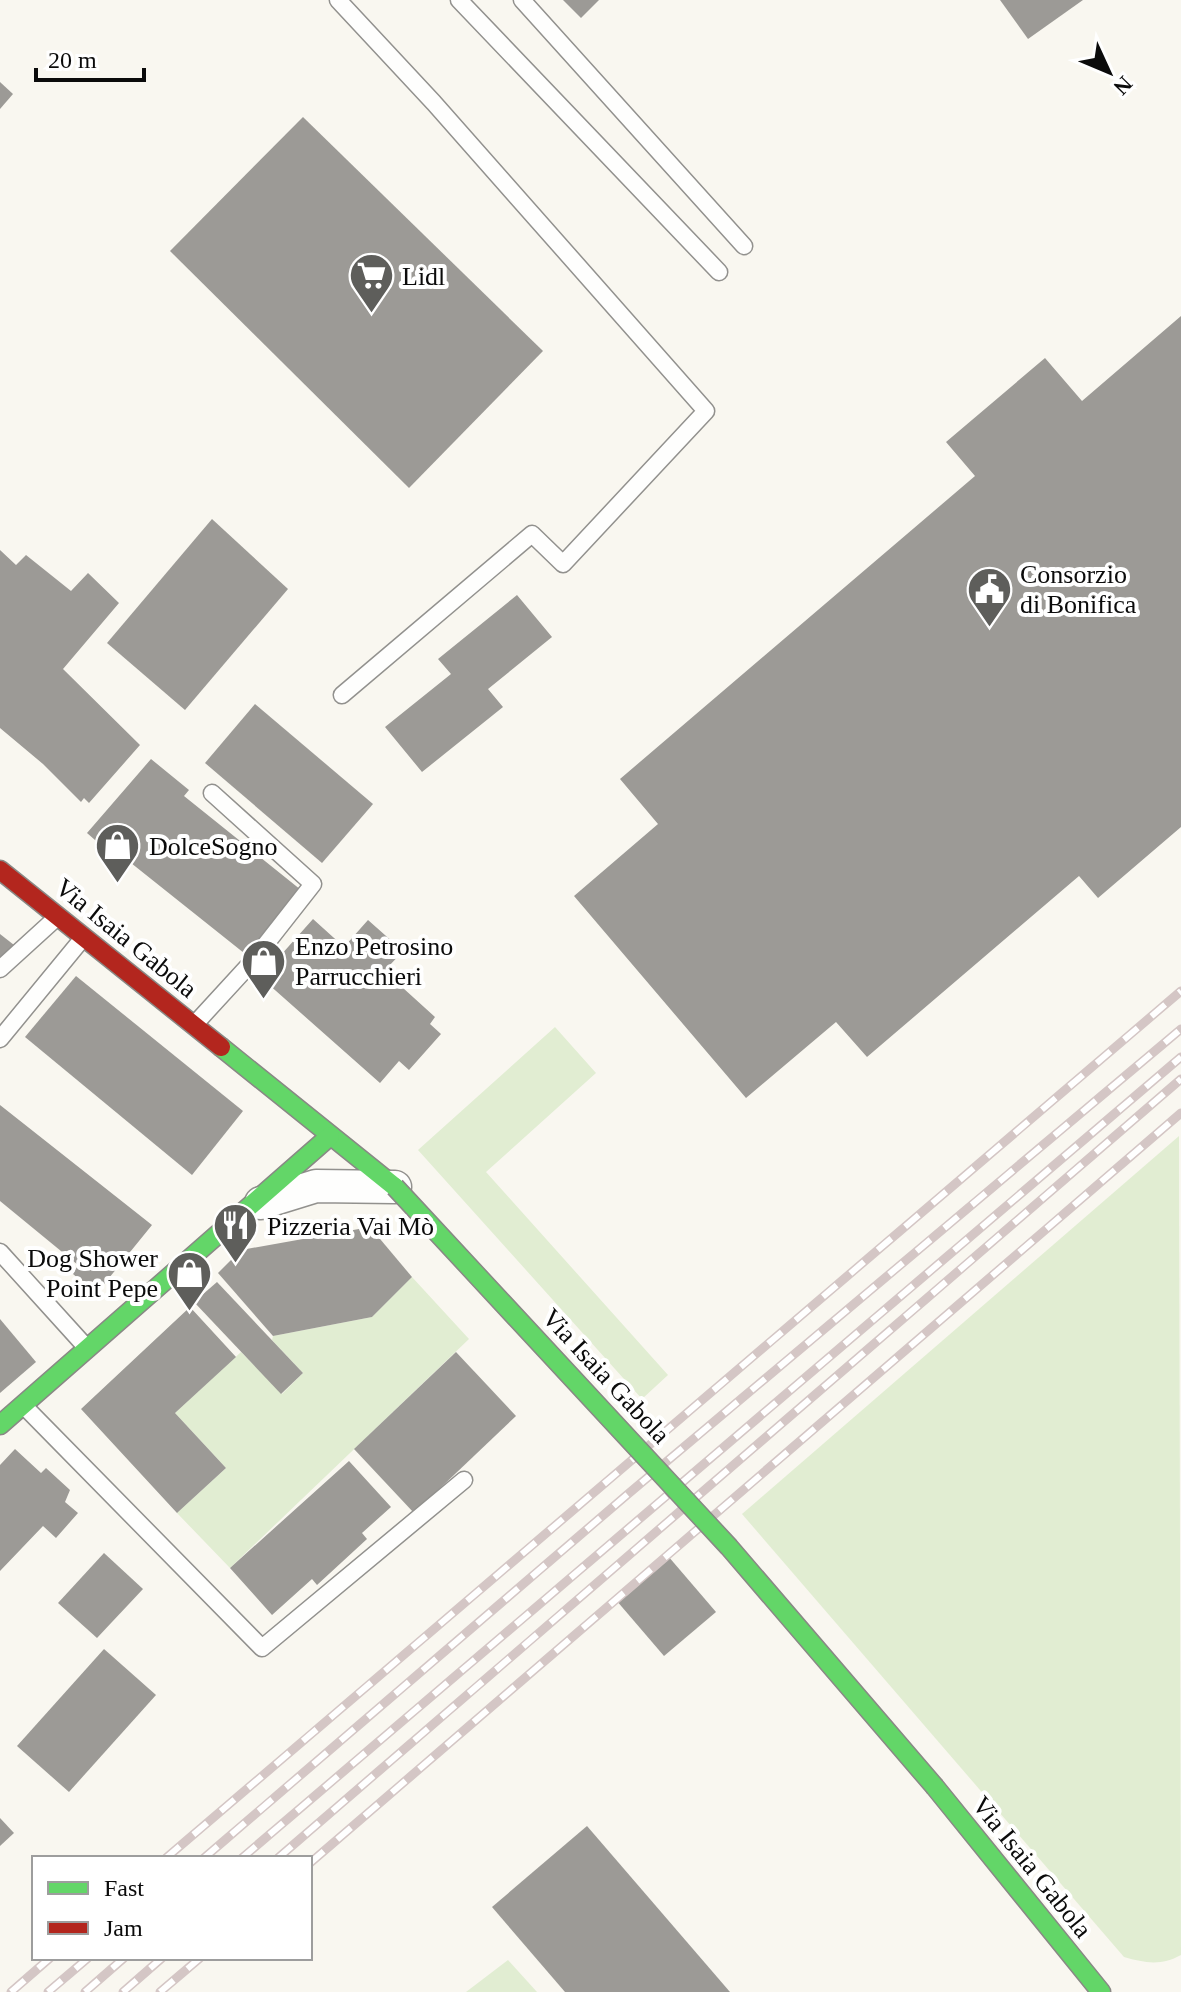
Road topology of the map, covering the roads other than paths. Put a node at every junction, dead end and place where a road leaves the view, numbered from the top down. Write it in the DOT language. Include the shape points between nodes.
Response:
graph roads {
  1 [pos="338,0"];
  2 [pos="459,0"];
  3 [pos="522,0"];
  4 [pos="744,246"];
  5 [pos="719,272"];
  6 [pos="342,695"];
  7 [pos="212,793"];
  8 [pos="0,870"];
  9 [pos="58,917"];
  10 [pos="84,937"];
  11 [pos="0,969"];
  12 [pos="194,1025"];
  13 [pos="0,1039"];
  14 [pos="330,1136"];
  15 [pos="395,1187"];
  16 [pos="234,1219"];
  17 [pos="0,1252"];
  18 [pos="87,1348"];
  19 [pos="23,1404"];
  20 [pos="0,1425"];
  21 [pos="464,1480"];
  22 [pos="1095,1986"];
  1 -- 6 [label="lane" via="706,411 563,564 532,534"];
  2 -- 5 [label="lane"];
  3 -- 4 [label="lane"];
  7 -- 12 [label="lane" via="313,884"];
  8 -- 9 [label="street, Via Isaia Gabola"];
  9 -- 10 [label="street, Via Isaia Gabola"];
  9 -- 11 [label="lane"];
  10 -- 12 [label="street, Via Isaia Gabola"];
  10 -- 13 [label="lane"];
  12 -- 14 [label="street, Via Isaia Gabola"];
  14 -- 15 [label="street, Via Isaia Gabola"];
  14 -- 16 [label="street"];
  15 -- 16 [label="street" via="316,1186 265,1200"];
  15 -- 22 [label="street, Via Isaia Gabola, bridge" via="729,1547 935,1787"];
  16 -- 18 [label="street"];
  17 -- 18 [label="lane"];
  18 -- 19 [label="street"];
  19 -- 20 [label="street"];
  19 -- 21 [label="lane" via="262,1648"];
}
